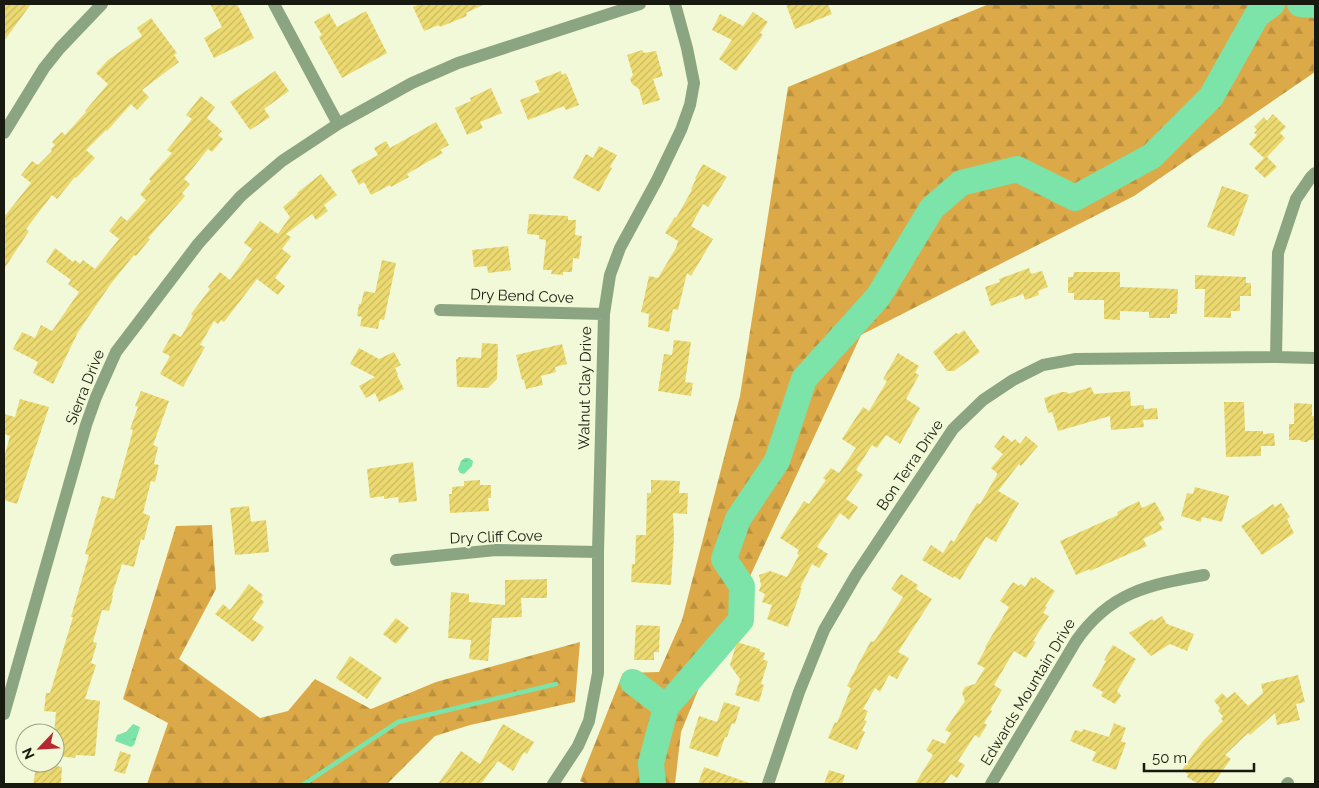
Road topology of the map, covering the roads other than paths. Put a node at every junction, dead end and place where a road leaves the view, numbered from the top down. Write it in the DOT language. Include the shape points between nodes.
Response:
graph roads {
  1 [pos="102,4"];
  2 [pos="274,4"];
  3 [pos="640,4"];
  4 [pos="674,4"];
  5 [pos="338,124"];
  6 [pos="4,133"];
  7 [pos="1315,173"];
  8 [pos="440,310"];
  9 [pos="604,314"];
  10 [pos="1276,357"];
  11 [pos="1315,358"];
  12 [pos="598,552"];
  13 [pos="396,560"];
  14 [pos="1204,575"];
  15 [pos="4,714"];
  16 [pos="553,784"];
  17 [pos="768,784"];
  18 [pos="991,784"];
  1 -- 6 [label="street" via="44,68"];
  2 -- 5 [label="street"];
  3 -- 5 [label="street, Sierra Drive" via="458,63 412,83"];
  4 -- 9 [label="street, Walnut Clay Drive" via="694,83 690,105 657,180 620,248 610,275"];
  5 -- 15 [label="street, Sierra Drive" via="282,161 241,196 198,244 116,352 86,425"];
  7 -- 10 [label="street" via="1296,200 1278,253"];
  8 -- 9 [label="street, Dry Bend Cove"];
  9 -- 12 [label="street, Walnut Clay Drive"];
  10 -- 11 [label="street, Bon Terra Drive"];
  10 -- 17 [label="street, Bon Terra Drive" via="1076,359 1043,365 982,400 953,429 824,630"];
  12 -- 13 [label="street, Dry Cliff Cove" via="496,550"];
  12 -- 16 [label="street, Walnut Clay Drive" via="598,673 591,712 578,746"];
  14 -- 18 [label="street, Edwards Mountain Drive" via="1143,588 1103,610 1087,625"];
}
